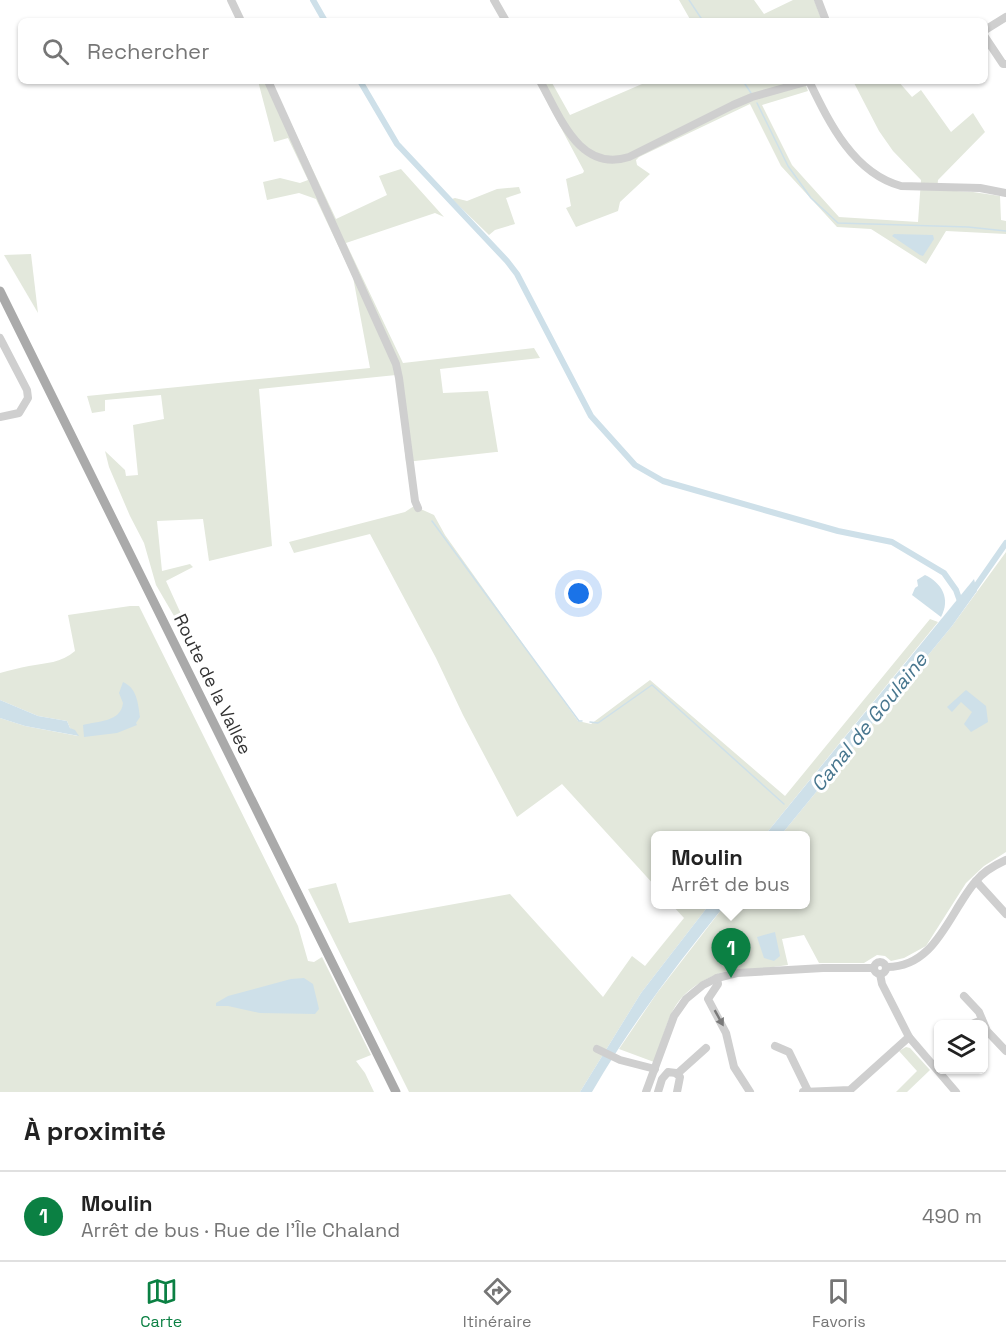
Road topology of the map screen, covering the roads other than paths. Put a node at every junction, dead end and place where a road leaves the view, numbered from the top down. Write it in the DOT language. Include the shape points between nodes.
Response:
graph roads {
  1 [pos="231,0"];
  2 [pos="494,0"];
  3 [pos="818,0"];
  4 [pos="1006,17"];
  5 [pos="240,18"];
  6 [pos="504,18"];
  7 [pos="825,18"];
  8 [pos="988,28"];
  9 [pos="988,42"];
  10 [pos="1006,64"];
  11 [pos="269,84"];
  12 [pos="542,84"];
  13 [pos="800,84"];
  14 [pos="810,84"];
  15 [pos="1006,194"];
  16 [pos="0,291"];
  17 [pos="0,338"];
  18 [pos="0,417"];
  19 [pos="418,508"];
  20 [pos="1006,860"];
  21 [pos="976,881"];
  22 [pos="1006,914"];
  23 [pos="876,971"];
  24 [pos="717,978"];
  25 [pos="964,996"];
  26 [pos="982,1020"];
  27 [pos="988,1032"];
  28 [pos="909,1037"];
  29 [pos="775,1046"];
  30 [pos="706,1048"];
  31 [pos="598,1050"];
  32 [pos="1006,1052"];
  33 [pos="655,1069"];
  34 [pos="677,1074"];
  35 [pos="806,1091"];
  36 [pos="955,1091"];
  37 [pos="396,1092"];
  38 [pos="646,1092"];
  39 [pos="658,1092"];
  40 [pos="678,1092"];
  41 [pos="750,1092"];
  1 -- 5 [label="street"];
  2 -- 6 [label="street"];
  3 -- 7 [label="street"];
  4 -- 8 [label="street"];
  9 -- 10 [label="street"];
  11 -- 19 [label="street" via="396,364"];
  12 -- 13 [label="street" via="579,145 597,158 619,160 733,105"];
  14 -- 15 [label="street" via="850,153 890,183 980,188"];
  16 -- 37 [label="main road, Route de la Vallée"];
  17 -- 18 [label="street" via="28,398 19,412"];
  20 -- 21 [label="street"];
  21 -- 22 [label="street"];
  21 -- 23 [label="street" via="934,944 897,966 875,963"];
  23 -- 24 [label="street" via="770,970"];
  23 -- 28 [label="street"];
  24 -- 33 [label="street" via="697,988 680,1005"];
  24 -- 41 [label="street, one-way" via="718,984 708,999 726,1032 732,1062"];
  25 -- 26 [label="street"];
  27 -- 32 [label="street"];
  28 -- 35 [label="street" via="850,1090"];
  28 -- 36 [label="street"];
  29 -- 35 [label="street" via="789,1052"];
  30 -- 34 [label="street"];
  31 -- 33 [label="street"];
  33 -- 38 [label="street"];
  34 -- 39 [label="street" via="668,1072"];
  34 -- 40 [label="street"];
}
